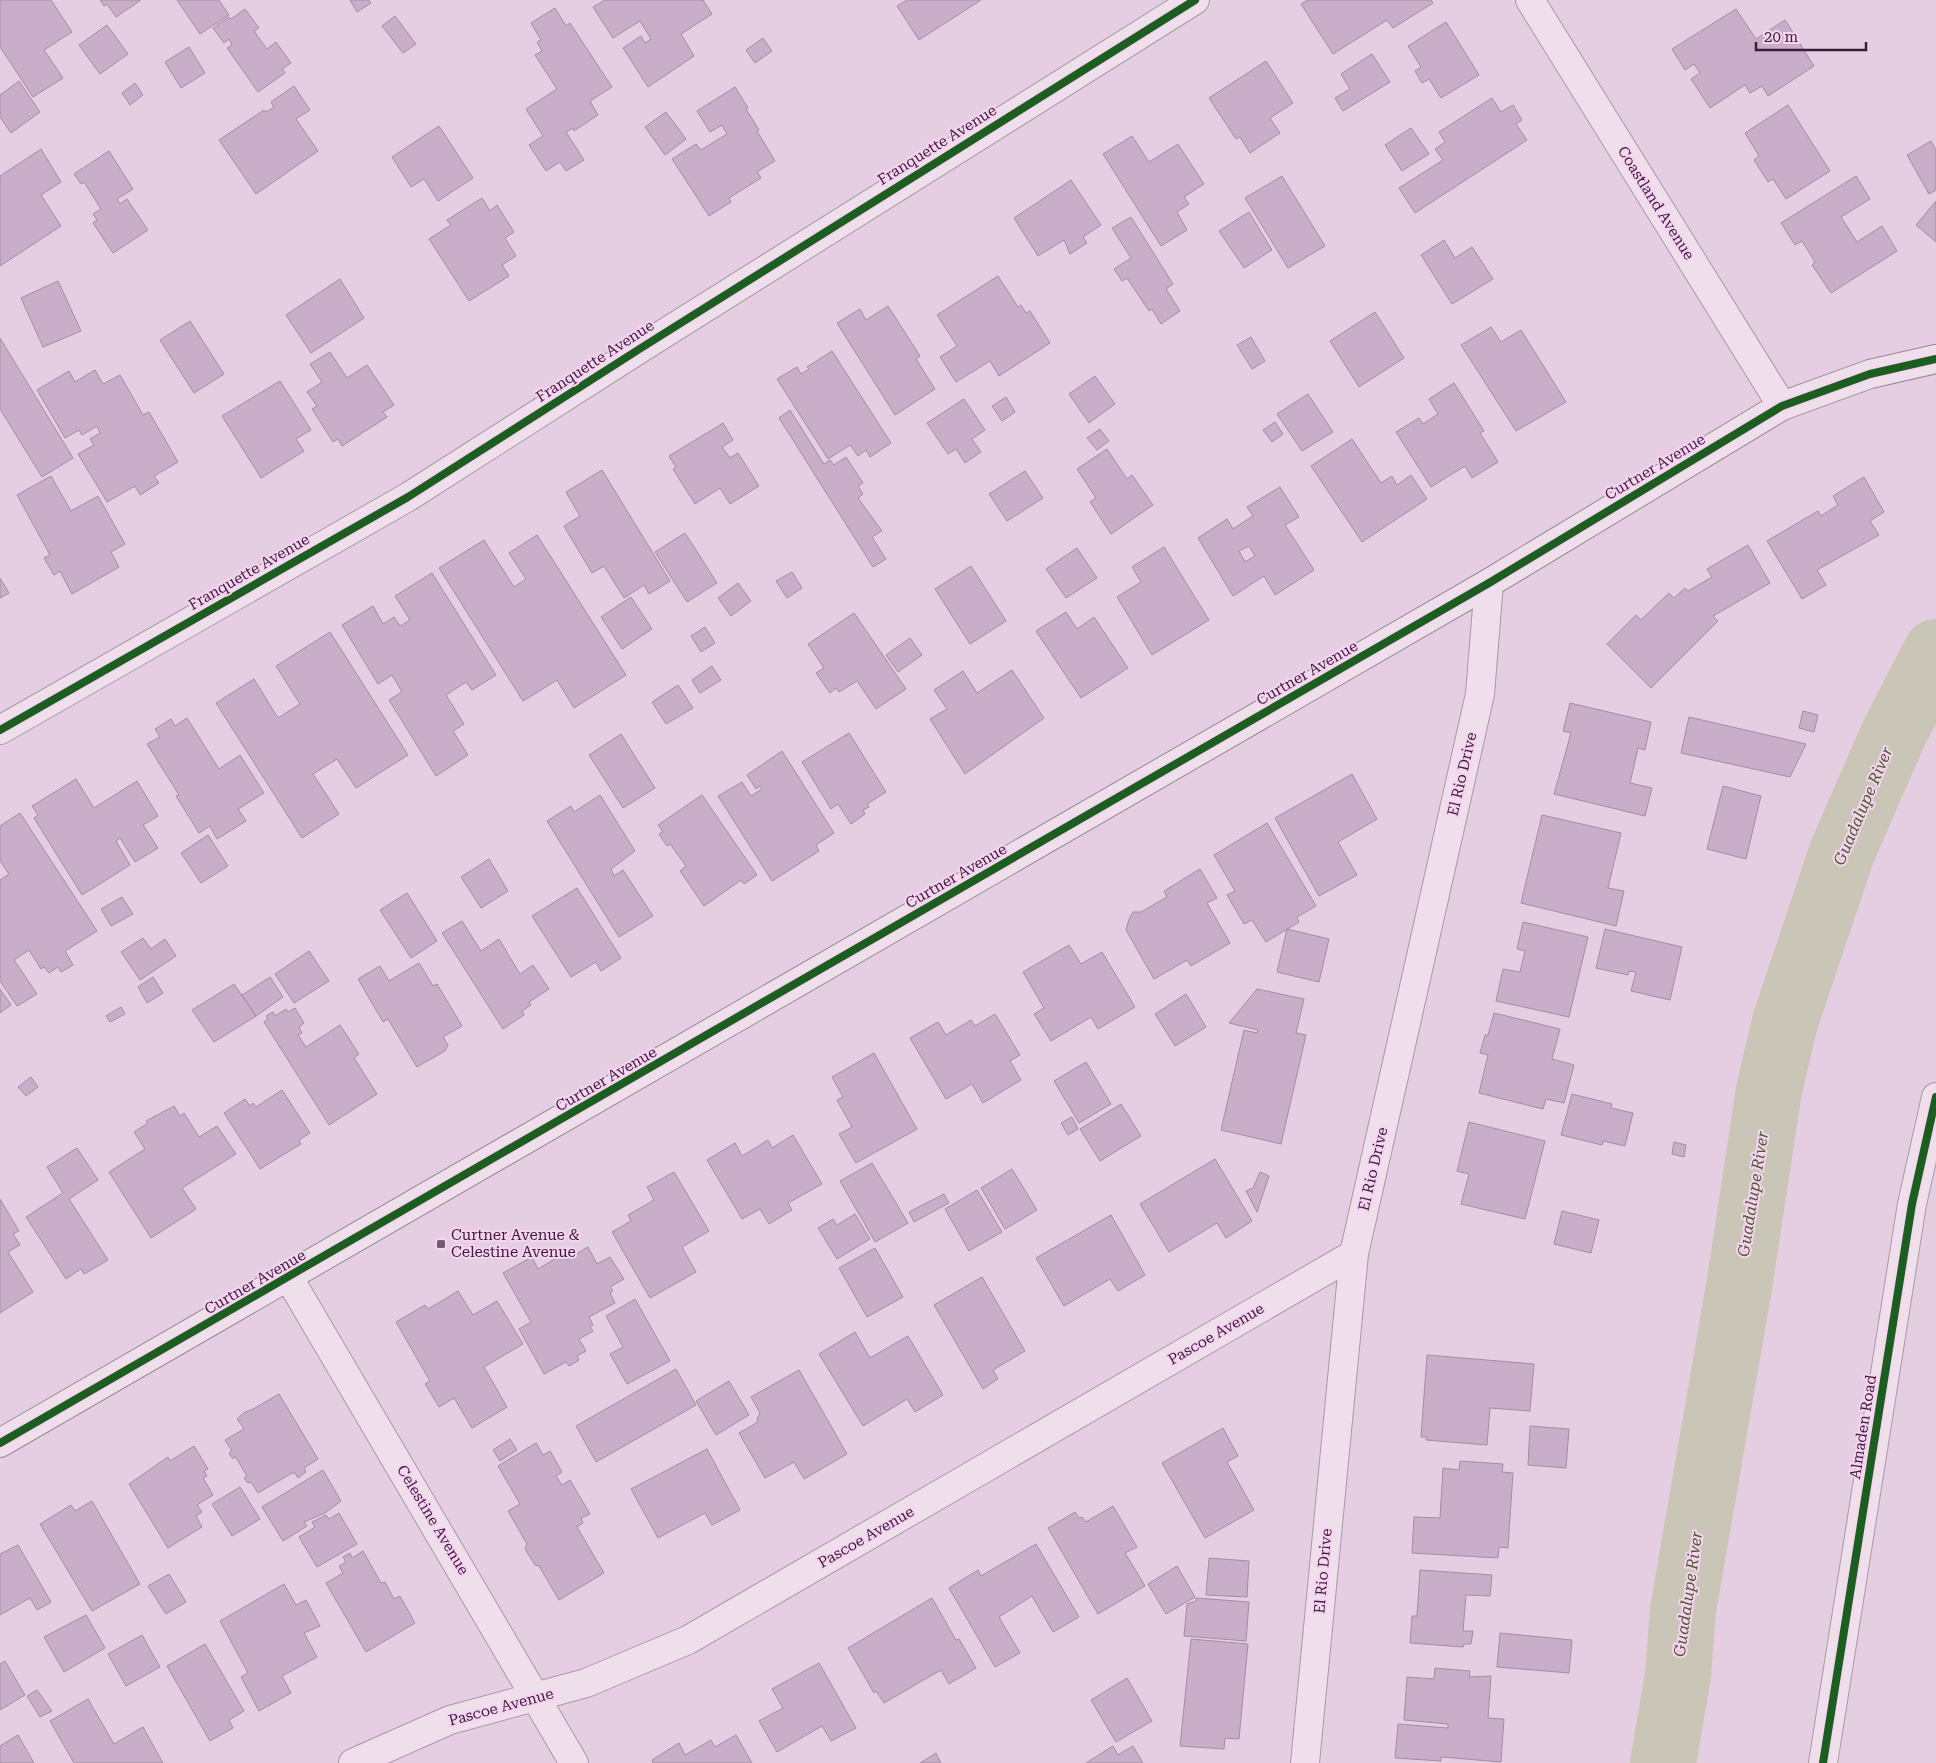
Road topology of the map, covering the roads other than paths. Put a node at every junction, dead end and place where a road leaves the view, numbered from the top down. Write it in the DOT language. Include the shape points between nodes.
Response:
graph roads {
  1 [pos="1195,0"];
  2 [pos="1530,0"];
  3 [pos="1936,359"];
  4 [pos="1782,406"];
  5 [pos="1489,583"];
  6 [pos="0,730"];
  7 [pos="1936,1097"];
  8 [pos="1354,1254"];
  9 [pos="289,1278"];
  10 [pos="0,1443"];
  11 [pos="537,1697"];
  12 [pos="353,1763"];
  13 [pos="574,1763"];
  14 [pos="1305,1763"];
  15 [pos="1823,1763"];
  1 -- 6 [label="street, Franquette Avenue" via="408,497"];
  2 -- 4 [label="street, Coastland Avenue"];
  3 -- 4 [label="street, Curtner Avenue" via="1870,374"];
  4 -- 5 [label="street, Curtner Avenue"];
  5 -- 8 [label="street, El Rio Drive" via="1480,694"];
  5 -- 9 [label="street, Curtner Avenue"];
  7 -- 15 [label="street, Almaden Road" via="1912,1204"];
  8 -- 11 [label="street, Pascoe Avenue" via="688,1640 586,1683"];
  8 -- 14 [label="street, El Rio Drive"];
  9 -- 10 [label="street, Curtner Avenue"];
  9 -- 11 [label="street, Celestine Avenue"];
  11 -- 12 [label="street, Pascoe Avenue" via="450,1720"];
  11 -- 13 [label="street, Celestine Avenue"];
}
